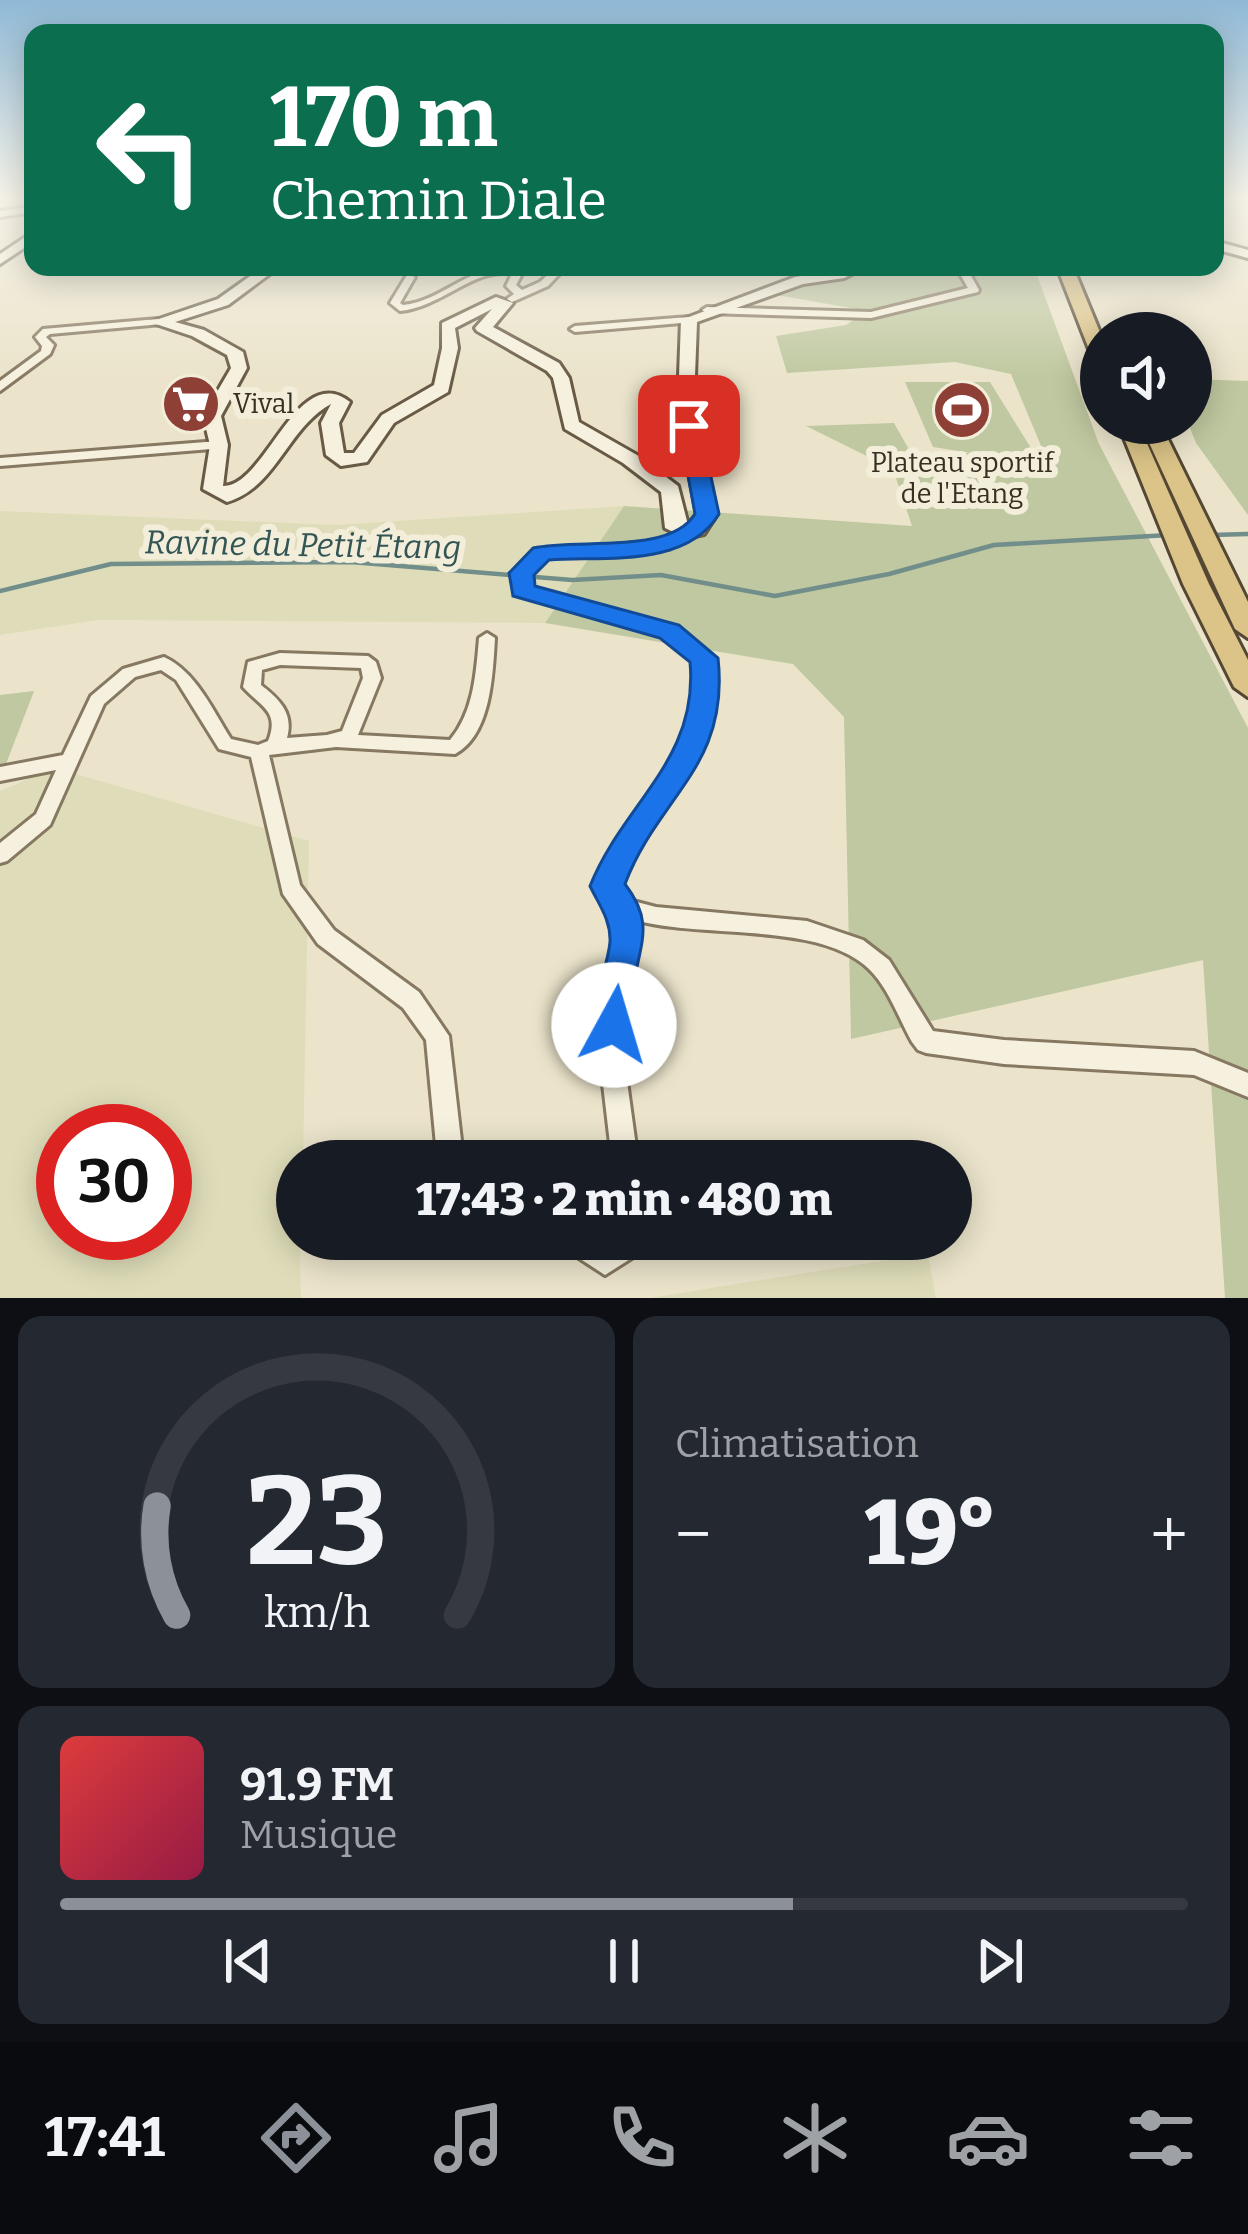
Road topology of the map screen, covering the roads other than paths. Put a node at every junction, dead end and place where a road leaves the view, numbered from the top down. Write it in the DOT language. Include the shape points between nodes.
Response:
graph roads {
  1 [pos="260,276"];
  2 [pos="474,276"];
  3 [pos="516,276"];
  4 [pos="552,276"];
  5 [pos="829,276"];
  6 [pos="966,276"];
  7 [pos="1069,276"];
  8 [pos="1086,276"];
  9 [pos="410,277"];
  10 [pos="513,299"];
  11 [pos="707,310"];
  12 [pos="1083,312"];
  13 [pos="1101,312"];
  14 [pos="689,320"];
  15 [pos="158,322"];
  16 [pos="575,329"];
  17 [pos="0,387"];
  18 [pos="1136,444"];
  19 [pos="1159,444"];
  20 [pos="219,445"];
  21 [pos="0,462"];
  22 [pos="686,532"];
  23 [pos="1248,629"];
  24 [pos="488,638"];
  25 [pos="1248,687"];
  26 [pos="338,741"];
  27 [pos="267,747"];
  28 [pos="68,761"];
  29 [pos="0,774"];
  30 [pos="0,855"];
  31 [pos="622,907"];
  32 [pos="1248,1085"];
  33 [pos="448,1140"];
  34 [pos="623,1140"];
  1 -- 15 [label="main road" via="223,302"];
  2 -- 9 [label="street" via="420,307 400,308 397,296"];
  3 -- 10 [label="street"];
  4 -- 10 [label="street"];
  5 -- 11 [label="main road"];
  6 -- 11 [label="street" via="974,290 893,312"];
  7 -- 12 [label="highway"];
  8 -- 13 [label="highway"];
  10 -- 20 [label="main road" via="447,326 442,388 388,419 360,458 335,455 336,397 311,405 235,495 212,489"];
  10 -- 22 [label="main road" via="483,328 553,367 571,425 671,490 675,528"];
  11 -- 14 [label="main road"];
  14 -- 16 [label="street"];
  14 -- 22 [label="main road" via="687,376 697,400 689,426 707,514"];
  15 -- 17 [label="street" via="46,332 46,352"];
  15 -- 20 [label="main road" via="235,352 239,368 212,416"];
  18 -- 25 [label="highway"];
  19 -- 23 [label="highway"];
  20 -- 21 [label="street"];
  22 -- 31 [label="street" via="669,544 542,554 522,582 670,632 704,658 707,690 694,748 607,886"];
  24 -- 26 [label="street" via="481,686 455,747"];
  26 -- 27 [label="street"];
  26 -- 27 [label="street" via="353,730 372,678 368,662 280,659 254,666 252,687 282,718"];
  27 -- 28 [label="street" via="225,744 182,676 164,662 129,673 97,700"];
  27 -- 33 [label="street" via="290,888 326,937 411,1000 437,1036"];
  28 -- 29 [label="street"];
  28 -- 30 [label="street" via="43,819"];
  31 -- 32 [label="street" via="833,937 880,964 926,1042 1194,1063"];
  31 -- 34 [label="street" via="628,942 615,983 613,1067"];
}
